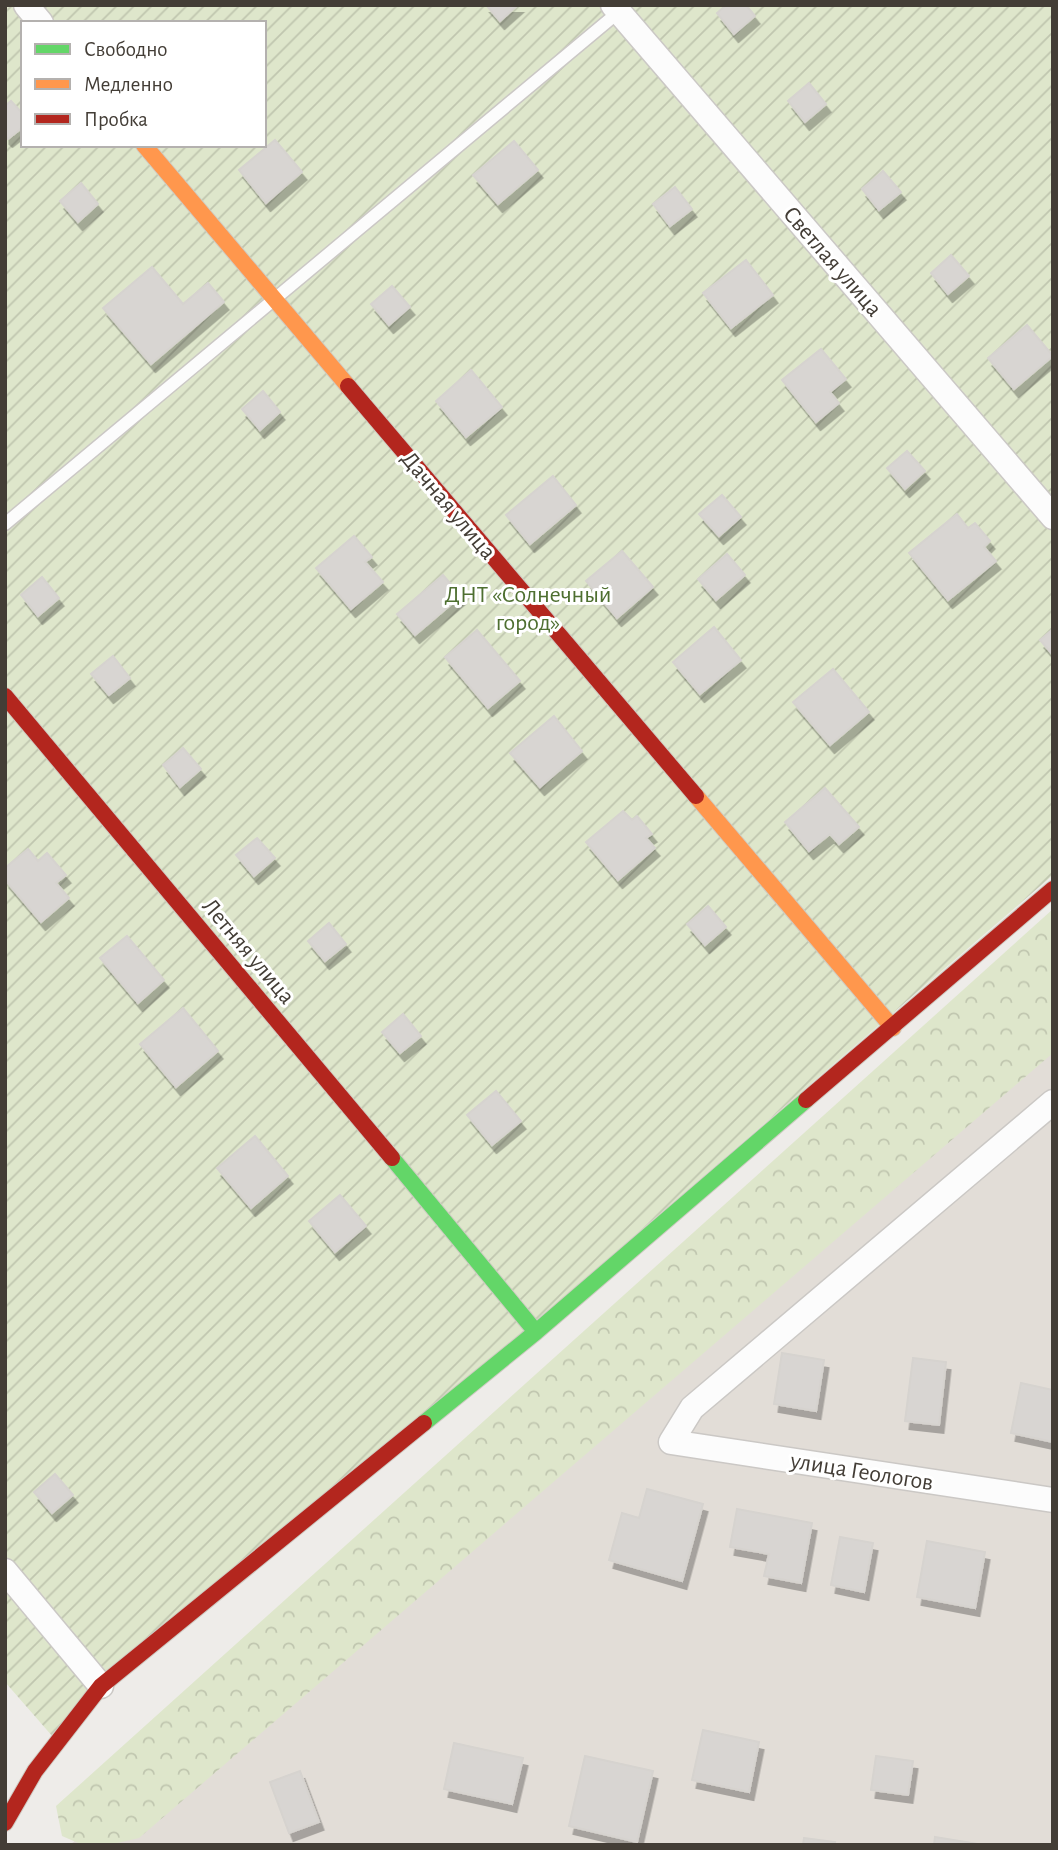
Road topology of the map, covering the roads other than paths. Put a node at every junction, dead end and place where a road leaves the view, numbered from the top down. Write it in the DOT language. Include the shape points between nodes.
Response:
graph roads {
  1 [pos="26,5"];
  2 [pos="619,7"];
  3 [pos="39,21"];
  4 [pos="146,147"];
  5 [pos="275,300"];
  6 [pos="1053,517"];
  7 [pos="5,524"];
  8 [pos="5,696"];
  9 [pos="1053,890"];
  10 [pos="893,1028"];
  11 [pos="1053,1102"];
  12 [pos="536,1332"];
  13 [pos="1053,1500"];
  14 [pos="5,1571"];
  15 [pos="101,1686"];
  16 [pos="5,1822"];
  1 -- 3 [label="street"];
  2 -- 5 [label="lane"];
  2 -- 6 [label="street, Светлая улица"];
  4 -- 5 [label="street, Дачная улица"];
  5 -- 7 [label="lane"];
  5 -- 10 [label="street, Дачная улица"];
  8 -- 12 [label="street, Летняя улица"];
  9 -- 10 [label="street"];
  10 -- 12 [label="street"];
  11 -- 13 [label="street, улица Геологов" via="692,1408 671,1441"];
  12 -- 15 [label="street"];
  14 -- 15 [label="street"];
  15 -- 16 [label="street" via="35,1771"];
}
